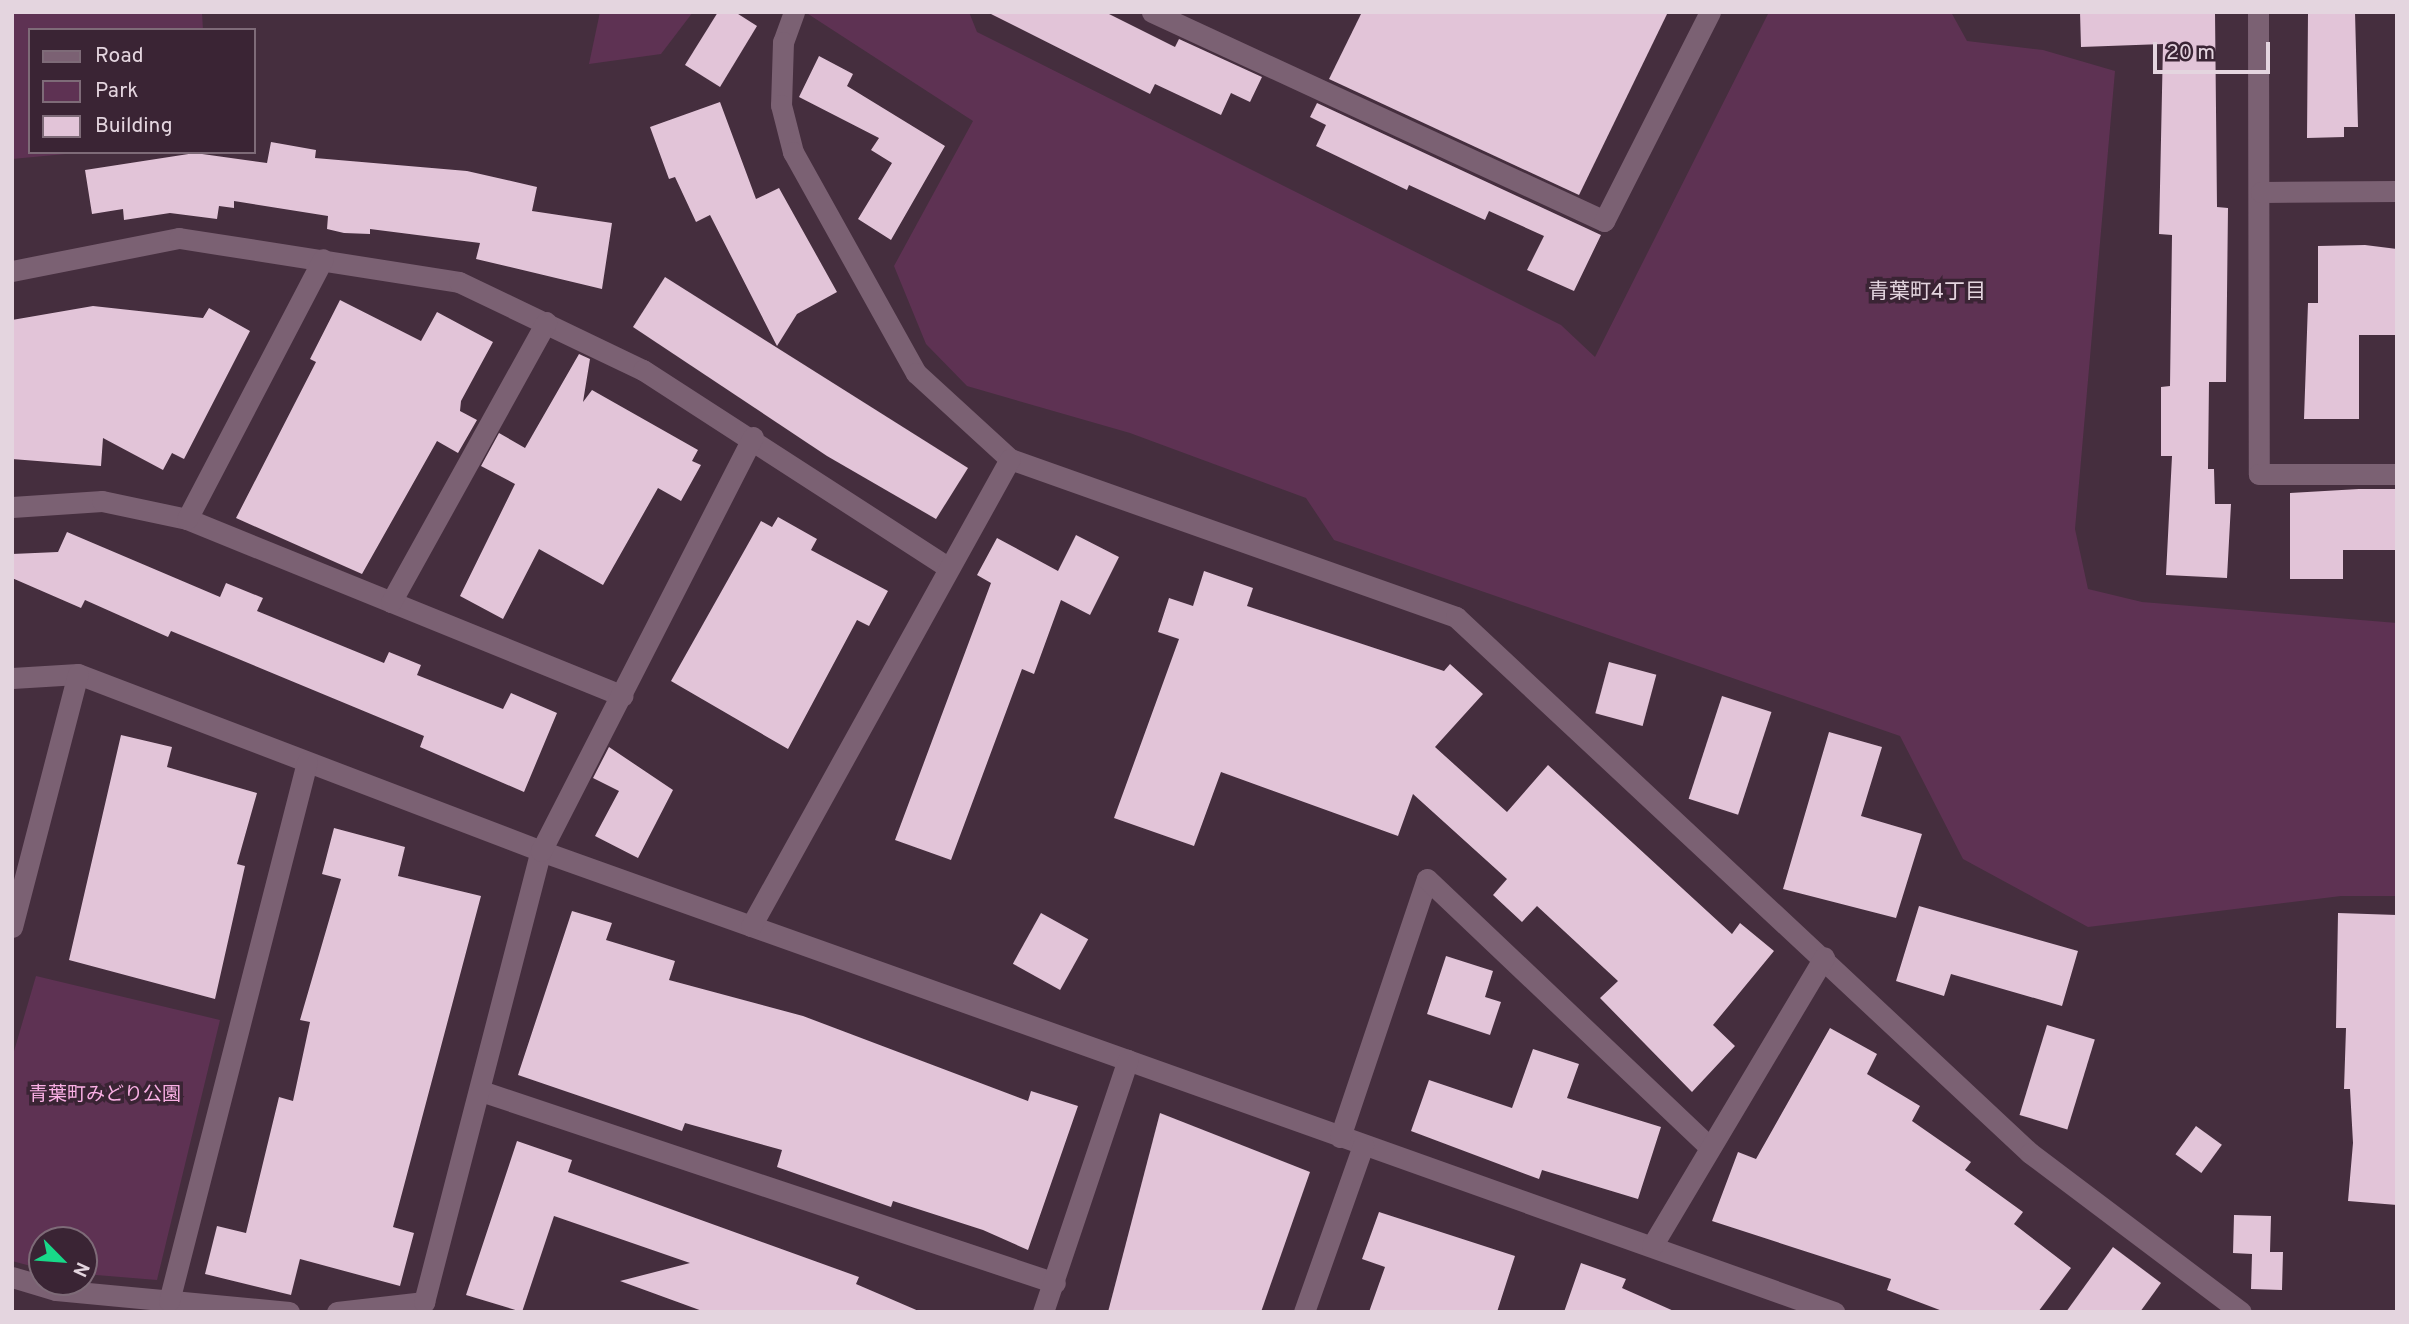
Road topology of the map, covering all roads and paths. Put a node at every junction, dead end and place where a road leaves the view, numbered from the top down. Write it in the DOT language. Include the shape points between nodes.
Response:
graph roads {
  1 [pos="794,12"];
  2 [pos="1152,12"];
  3 [pos="1710,12"];
  4 [pos="2258,12"];
  5 [pos="2397,191"];
  6 [pos="2261,192"];
  7 [pos="323,259"];
  8 [pos="12,271"];
  9 [pos="546,321"];
  10 [pos="752,437"];
  11 [pos="1010,459"];
  12 [pos="2397,474"];
  13 [pos="12,507"];
  14 [pos="187,519"];
  15 [pos="948,568"];
  16 [pos="391,602"];
  17 [pos="78,674"];
  18 [pos="12,678"];
  19 [pos="621,696"];
  20 [pos="307,762"];
  21 [pos="541,851"];
  22 [pos="751,926"];
  23 [pos="12,927"];
  24 [pos="1824,957"];
  25 [pos="1128,1060"];
  26 [pos="481,1091"];
  27 [pos="1340,1137"];
  28 [pos="1363,1145"];
  29 [pos="1707,1145"];
  30 [pos="1652,1246"];
  31 [pos="12,1277"];
  32 [pos="1055,1283"];
  33 [pos="169,1301"];
  34 [pos="289,1312"];
  35 [pos="337,1312"];
  36 [pos="1043,1312"];
  37 [pos="1304,1312"];
  38 [pos="1834,1312"];
  39 [pos="2241,1312"];
  1 -- 11 [label="street" via="783,42 781,105 793,152 916,373"];
  2 -- 3 [label="street" via="1604,221"];
  4 -- 6 [label="street"];
  5 -- 6 [label="street"];
  6 -- 12 [label="street" via="2259,474"];
  7 -- 8 [label="street" via="178,238"];
  7 -- 9 [label="street" via="459,282"];
  7 -- 14 [label="street"];
  9 -- 10 [label="street" via="643,370"];
  9 -- 16 [label="street"];
  10 -- 15 [label="street"];
  10 -- 19 [label="street"];
  11 -- 15 [label="street"];
  11 -- 24 [label="street" via="1456,617"];
  13 -- 14 [label="street" via="102,501"];
  14 -- 16 [label="street"];
  15 -- 22 [label="street"];
  16 -- 19 [label="street"];
  17 -- 18 [label="street"];
  17 -- 20 [label="street"];
  17 -- 23 [label="street"];
  19 -- 21 [label="street"];
  20 -- 21 [label="street"];
  20 -- 33 [label="street"];
  21 -- 22 [label="street"];
  21 -- 26 [label="street"];
  22 -- 25 [label="street"];
  24 -- 29 [label="street"];
  24 -- 39 [label="street" via="2030,1153"];
  25 -- 27 [label="street"];
  25 -- 32 [label="street"];
  26 -- 32 [label="street"];
  26 -- 35 [label="street" via="424,1302"];
  27 -- 28 [label="street"];
  27 -- 29 [label="street" via="1427,879"];
  28 -- 30 [label="street"];
  28 -- 37 [label="street"];
  29 -- 30 [label="street"];
  30 -- 38 [label="street"];
  31 -- 33 [label="street" via="56,1290"];
  32 -- 36 [label="street"];
  33 -- 34 [label="street"];
}
